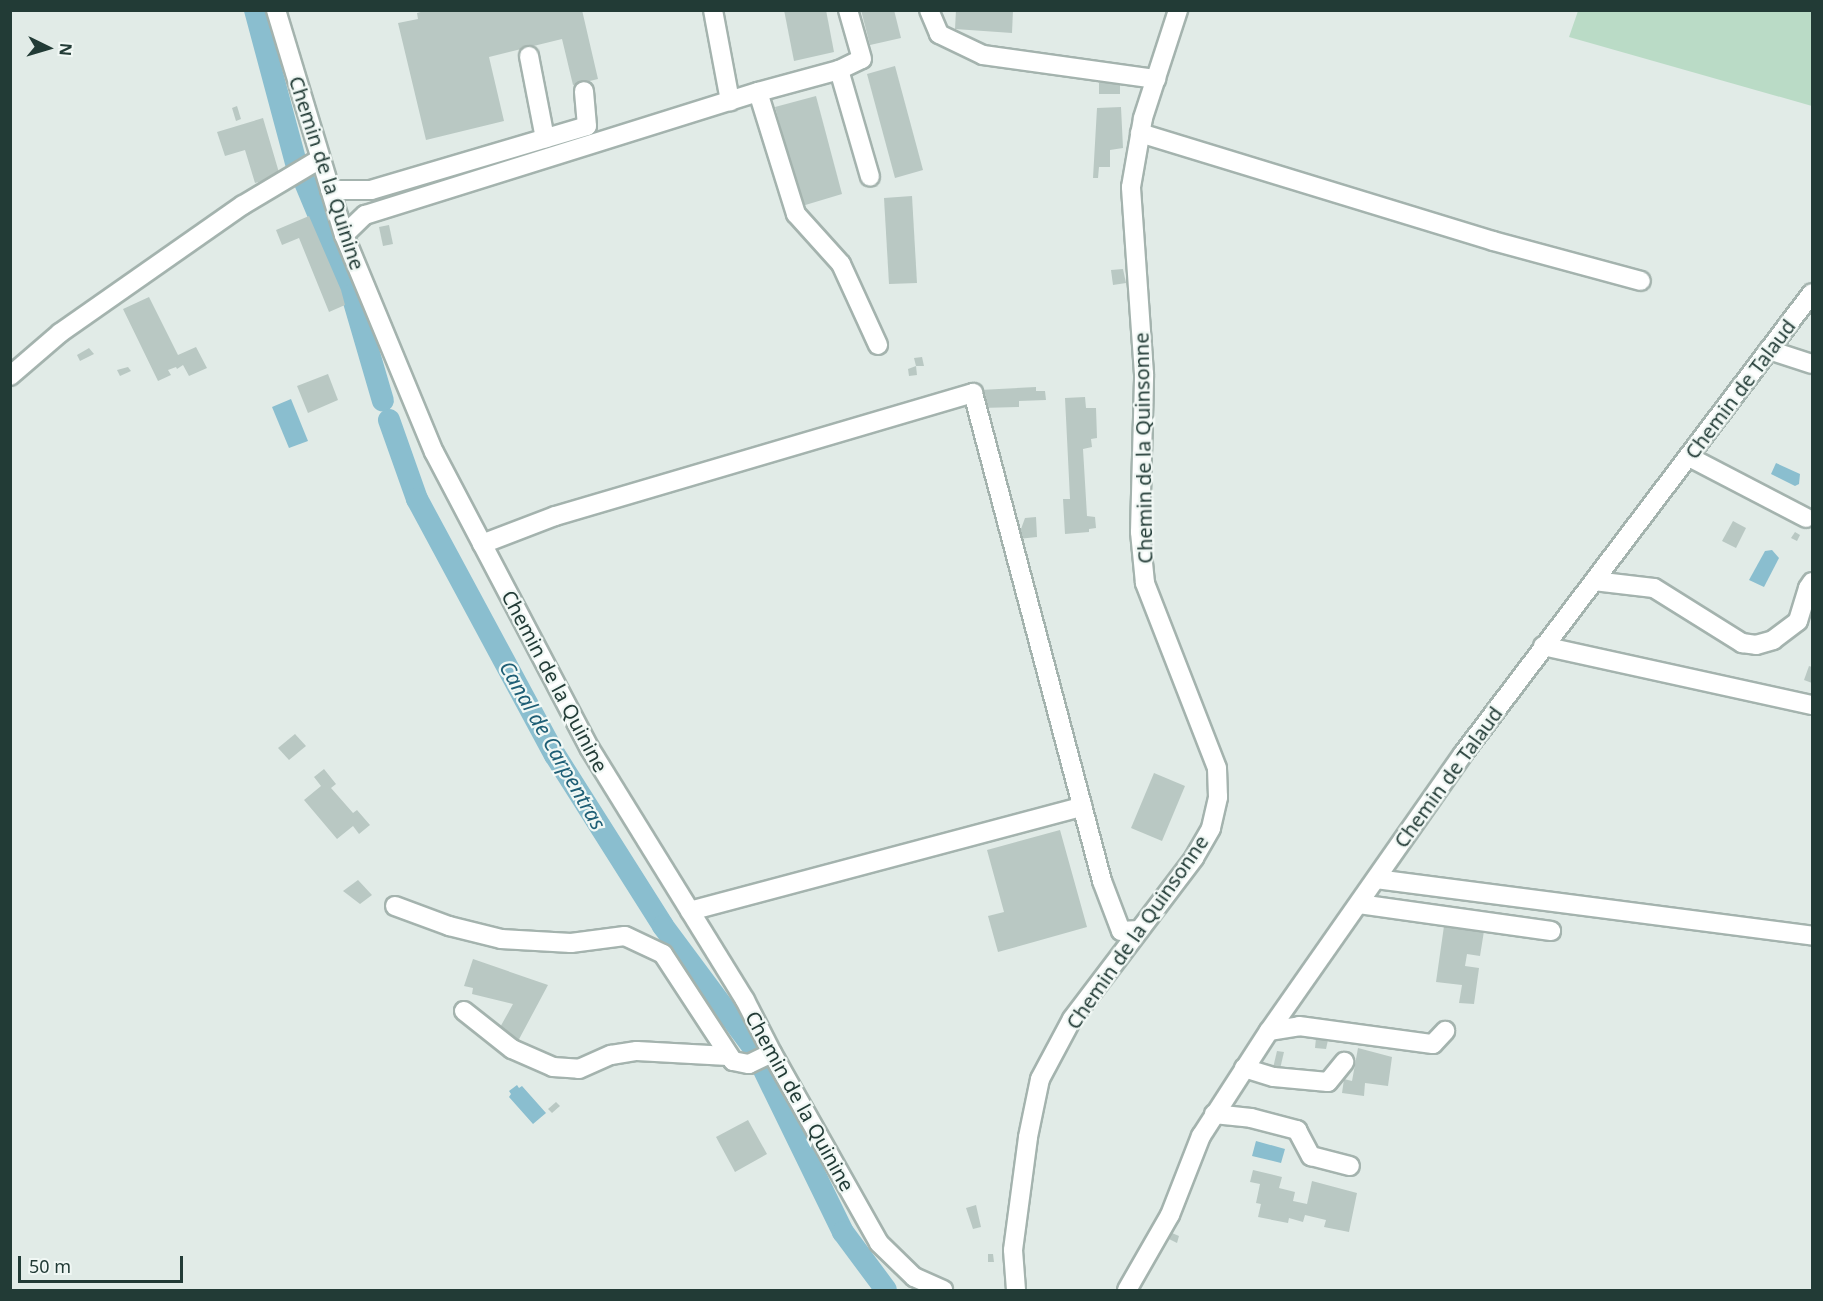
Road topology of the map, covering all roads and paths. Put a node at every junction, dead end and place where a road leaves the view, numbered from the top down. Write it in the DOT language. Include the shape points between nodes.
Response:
graph roads {
  1 [pos="276,10"];
  2 [pos="713,10"];
  3 [pos="848,10"];
  4 [pos="929,10"];
  5 [pos="1178,10"];
  6 [pos="530,56"];
  7 [pos="840,70"];
  8 [pos="1156,79"];
  9 [pos="584,91"];
  10 [pos="758,92"];
  11 [pos="730,101"];
  12 [pos="1140,133"];
  13 [pos="545,138"];
  14 [pos="320,159"];
  15 [pos="870,177"];
  16 [pos="330,190"];
  17 [pos="344,235"];
  18 [pos="1641,281"];
  19 [pos="1812,292"];
  20 [pos="878,345"];
  21 [pos="1769,350"];
  22 [pos="1812,364"];
  23 [pos="10,376"];
  24 [pos="1689,457"];
  25 [pos="1806,518"];
  26 [pos="482,544"];
  27 [pos="1594,581"];
  28 [pos="1812,582"];
  29 [pos="1805,622"];
  30 [pos="1543,646"];
  31 [pos="1812,705"];
  32 [pos="1082,807"];
  33 [pos="1376,879"];
  34 [pos="1359,904"];
  35 [pos="395,906"];
  36 [pos="690,911"];
  37 [pos="1139,930"];
  38 [pos="1551,931"];
  39 [pos="1812,936"];
  40 [pos="464,1011"];
  41 [pos="1269,1031"];
  42 [pos="1446,1031"];
  43 [pos="772,1053"];
  44 [pos="728,1056"];
  45 [pos="1344,1062"];
  46 [pos="1244,1068"];
  47 [pos="1214,1114"];
  48 [pos="1350,1166"];
  49 [pos="943,1290"];
  50 [pos="1016,1290"];
  51 [pos="1128,1290"];
  1 -- 14 [label="street, Chemin de la Quinine"];
  2 -- 11 [label="street"];
  3 -- 7 [label="street" via="862,59"];
  4 -- 8 [label="street" via="939,34 983,55"];
  5 -- 8 [label="street, Chemin de la Quinsonne"];
  6 -- 13 [label="street"];
  7 -- 10 [label="street"];
  7 -- 15 [label="street"];
  8 -- 12 [label="street, Chemin de la Quinsonne"];
  9 -- 13 [label="street" via="587,126"];
  10 -- 11 [label="street"];
  10 -- 20 [label="street" via="796,214 841,264"];
  11 -- 17 [label="street" via="365,215"];
  12 -- 18 [label="street" via="1493,241"];
  12 -- 37 [label="street, Chemin de la Quinsonne" via="1131,187 1144,374 1140,532 1146,583 1217,768 1218,797 1211,828 1194,858"];
  13 -- 16 [label="street" via="371,190"];
  14 -- 16 [label="street, Chemin de la Quinine"];
  14 -- 23 [label="street" via="204,232 60,333"];
  16 -- 17 [label="street, Chemin de la Quinine"];
  17 -- 26 [label="street, Chemin de la Quinine" via="434,452"];
  19 -- 21 [label="street, Chemin de Talaud"];
  21 -- 22 [label="street"];
  21 -- 24 [label="street, Chemin de Talaud"];
  24 -- 25 [label="street"];
  24 -- 27 [label="street, Chemin de Talaud"];
  26 -- 32 [label="street" via="555,516 973,393"];
  26 -- 36 [label="street, Chemin de la Quinine" via="590,749"];
  27 -- 29 [label="street" via="1654,588 1742,644 1773,640"];
  27 -- 30 [label="street, Chemin de Talaud"];
  28 -- 29 [label="street"];
  30 -- 31 [label="street"];
  30 -- 33 [label="street, Chemin de Talaud"];
  32 -- 36 [label="street"];
  32 -- 37 [label="street" via="1102,881 1121,931"];
  33 -- 34 [label="street, Chemin de Talaud"];
  33 -- 39 [label="street"];
  34 -- 38 [label="street"];
  34 -- 41 [label="street, Chemin de Talaud"];
  35 -- 44 [label="street" via="449,926 501,939 571,943 625,936 663,954"];
  36 -- 43 [label="street, Chemin de la Quinine" via="745,1000"];
  37 -- 50 [label="street, Chemin de la Quinsonne" via="1072,1019 1041,1079 1028,1137 1013,1250"];
  40 -- 44 [label="street" via="512,1049 553,1067 579,1069 611,1055 637,1051"];
  41 -- 42 [label="street" via="1299,1026 1433,1044"];
  41 -- 46 [label="street, Chemin de Talaud"];
  43 -- 44 [label="street" via="741,1064"];
  43 -- 49 [label="street, Chemin de la Quinine" via="879,1243 914,1277"];
  45 -- 46 [label="street" via="1328,1082 1274,1077"];
  46 -- 47 [label="street, Chemin de Talaud"];
  47 -- 48 [label="street" via="1251,1118 1297,1130 1311,1156"];
  47 -- 51 [label="street, Chemin de Talaud" via="1201,1136 1170,1215"];
}
